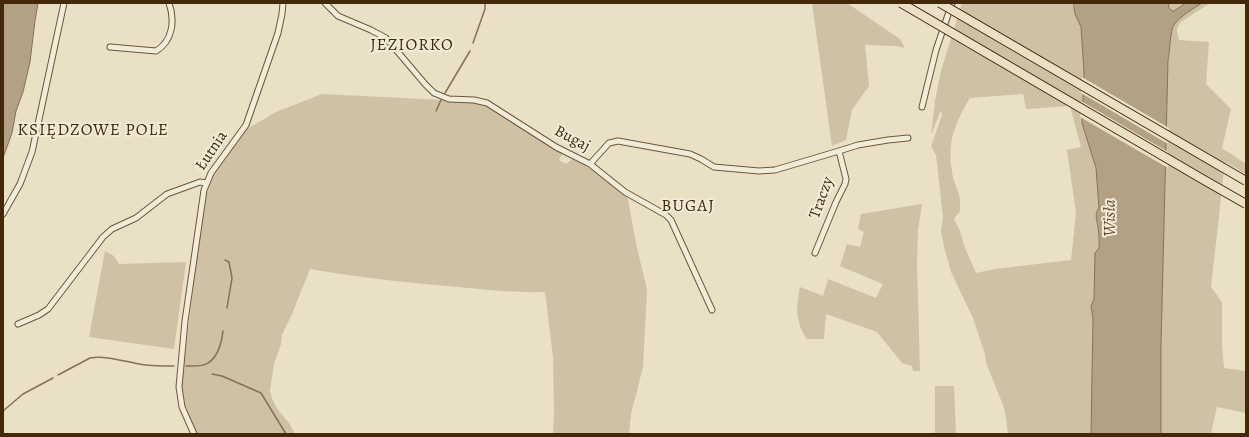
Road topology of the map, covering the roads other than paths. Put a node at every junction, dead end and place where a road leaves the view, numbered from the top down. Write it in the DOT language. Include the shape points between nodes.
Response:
graph roads {
  1 [pos="64,3"];
  2 [pos="169,3"];
  3 [pos="283,3"];
  4 [pos="325,3"];
  5 [pos="901,3"];
  6 [pos="940,3"];
  7 [pos="952,3"];
  8 [pos="110,47"];
  9 [pos="922,107"];
  10 [pos="908,138"];
  11 [pos="839,151"];
  12 [pos="590,164"];
  13 [pos="1246,181"];
  14 [pos="206,183"];
  15 [pos="1246,204"];
  16 [pos="3,214"];
  17 [pos="815,253"];
  18 [pos="712,310"];
  19 [pos="18,324"];
  20 [pos="194,434"];
  1 -- 16 [label="street" via="32,152 20,184"];
  2 -- 8 [label="street" via="172,26 159,49 156,51"];
  3 -- 14 [label="street, Łutnia" via="278,33 246,125"];
  4 -- 12 [label="street, Bugaj" via="338,16 386,38 434,93 449,99 487,103"];
  5 -- 15 [label="highway, bridge"];
  6 -- 13 [label="highway, bridge"];
  7 -- 9 [label="street" via="936,50"];
  10 -- 11 [label="street, Bugaj" via="876,141"];
  11 -- 12 [label="street, Bugaj" via="775,170 759,171 714,167 690,154 618,141 609,143"];
  11 -- 17 [label="street, Traczy" via="845,184"];
  12 -- 18 [label="street" via="625,192 671,220"];
  14 -- 19 [label="street" via="200,182 167,194 136,218 109,231 48,309"];
  14 -- 20 [label="street, Łutnia" via="185,321 179,387 182,407"];
}
